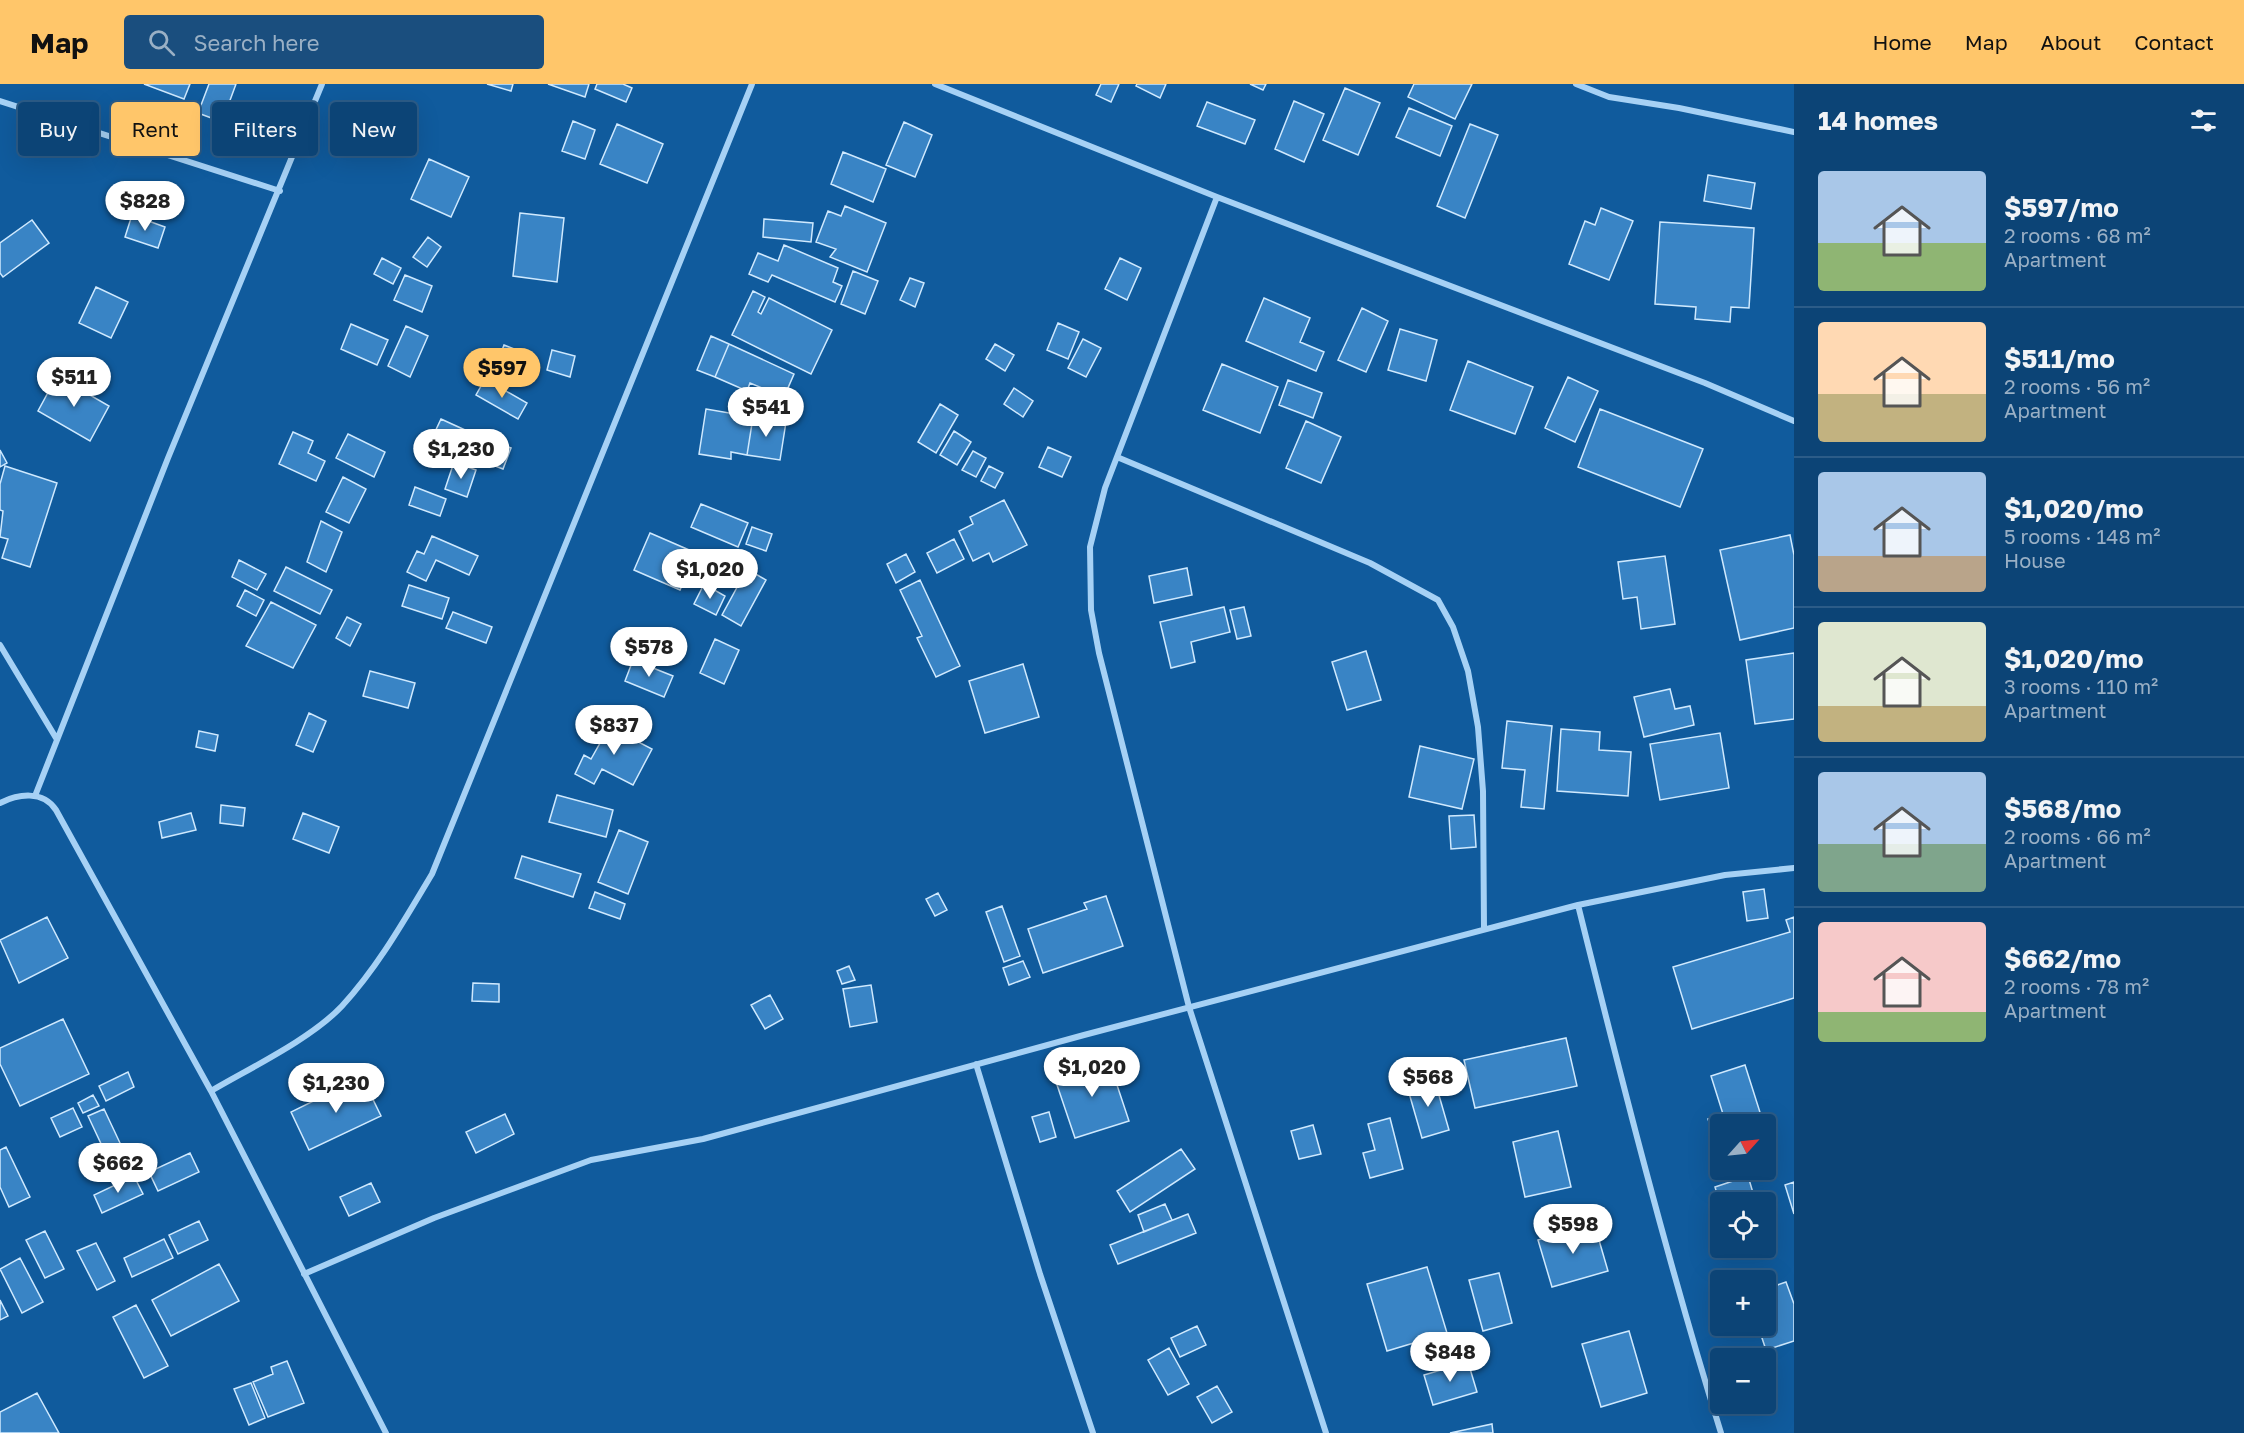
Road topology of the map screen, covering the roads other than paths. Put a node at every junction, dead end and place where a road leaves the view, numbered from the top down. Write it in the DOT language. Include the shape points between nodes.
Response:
graph roads {
  1 [pos="322,84"];
  2 [pos="752,84"];
  3 [pos="935,84"];
  4 [pos="1576,84"];
  5 [pos="0,101"];
  6 [pos="1794,132"];
  7 [pos="280,191"];
  8 [pos="1217,197"];
  9 [pos="1794,420"];
  10 [pos="1117,457"];
  11 [pos="0,645"];
  12 [pos="56,738"];
  13 [pos="35,796"];
  14 [pos="0,803"];
  15 [pos="1794,868"];
  16 [pos="1578,905"];
  17 [pos="1484,929"];
  18 [pos="1189,1007"];
  19 [pos="976,1064"];
  20 [pos="211,1091"];
  21 [pos="304,1274"];
  22 [pos="386,1433"];
  23 [pos="1093,1433"];
  24 [pos="1326,1433"];
  25 [pos="1721,1433"];
  1 -- 7 [label="street"];
  2 -- 20 [label="street" via="432,874 392,941 341,1006 302,1036"];
  3 -- 8 [label="street"];
  4 -- 6 [label="street" via="1609,97"];
  5 -- 7 [label="street"];
  7 -- 12 [label="street"];
  8 -- 9 [label="street"];
  8 -- 10 [label="street"];
  10 -- 17 [label="street" via="1370,563 1438,600 1453,627 1468,671 1478,727 1483,791"];
  10 -- 18 [label="street" via="1090,547 1091,610"];
  11 -- 12 [label="street"];
  12 -- 13 [label="street"];
  13 -- 14 [label="street" via="20,795"];
  13 -- 20 [label="street" via="47,800 56,810"];
  15 -- 16 [label="street" via="1725,875"];
  16 -- 17 [label="street"];
  16 -- 25 [label="street" via="1629,1111"];
  17 -- 18 [label="street"];
  18 -- 19 [label="street"];
  18 -- 24 [label="street"];
  19 -- 21 [label="street" via="704,1139 591,1160 434,1218"];
  19 -- 23 [label="street"];
  20 -- 21 [label="street"];
  21 -- 22 [label="street"];
}
